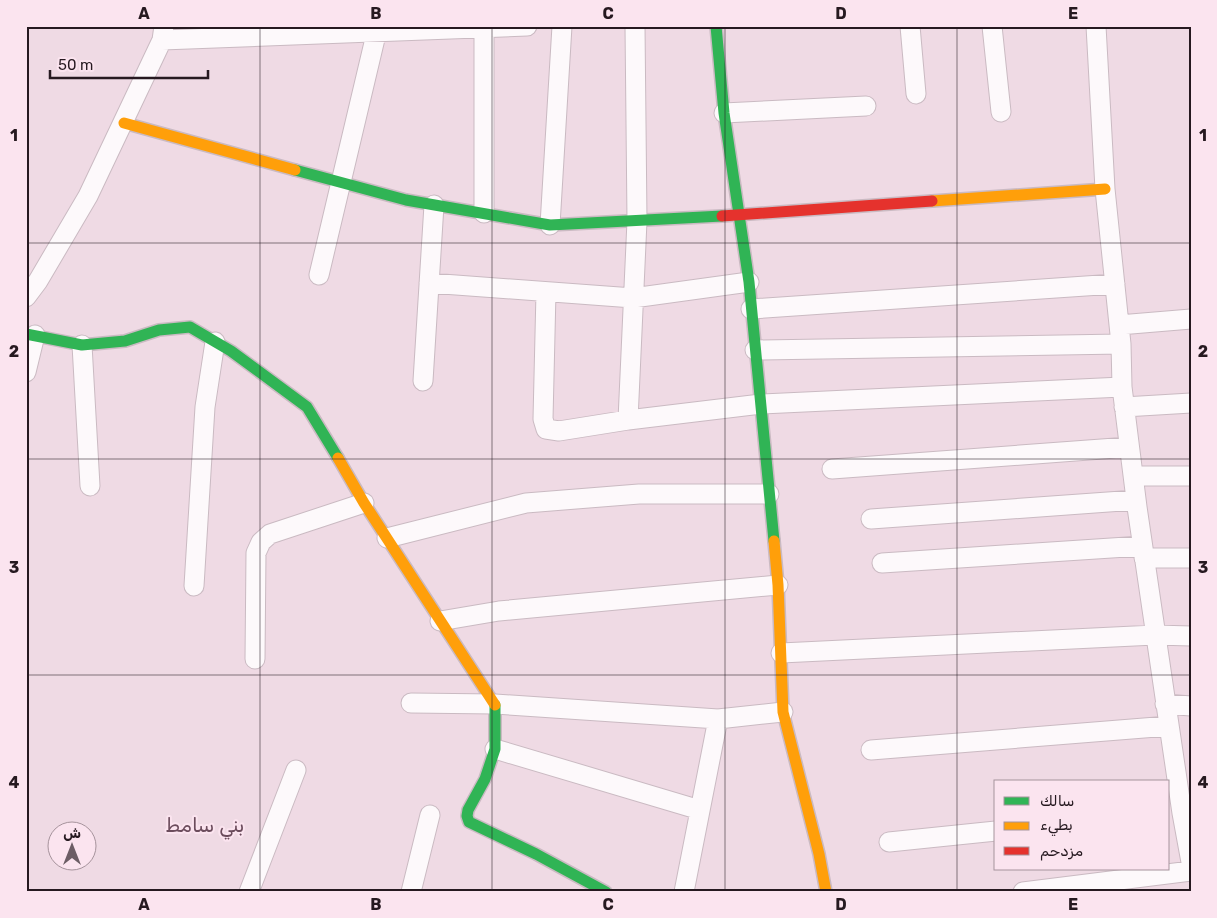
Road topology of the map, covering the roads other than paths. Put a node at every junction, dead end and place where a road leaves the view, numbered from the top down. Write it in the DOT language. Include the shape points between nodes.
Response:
graph roads {
  1 [pos="526,26"];
  2 [pos="562,26"];
  3 [pos="635,26"];
  4 [pos="716,26"];
  5 [pos="910,26"];
  6 [pos="992,26"];
  7 [pos="1096,26"];
  8 [pos="484,28"];
  9 [pos="378,30"];
  10 [pos="163,33"];
  11 [pos="916,94"];
  12 [pos="866,106"];
  13 [pos="1001,112"];
  14 [pos="724,113"];
  15 [pos="124,123"];
  16 [pos="341,183"];
  17 [pos="1105,189"];
  18 [pos="434,205"];
  19 [pos="484,213"];
  20 [pos="739,216"];
  21 [pos="637,221"];
  22 [pos="550,224"];
  23 [pos="319,276"];
  24 [pos="749,282"];
  25 [pos="429,283"];
  26 [pos="1115,284"];
  27 [pos="546,292"];
  28 [pos="26,297"];
  29 [pos="633,298"];
  30 [pos="751,309"];
  31 [pos="1191,319"];
  32 [pos="1119,325"];
  33 [pos="31,335"];
  34 [pos="215,342"];
  35 [pos="82,344"];
  36 [pos="1121,344"];
  37 [pos="755,350"];
  38 [pos="26,372"];
  39 [pos="423,381"];
  40 [pos="1122,387"];
  41 [pos="1191,403"];
  42 [pos="761,404"];
  43 [pos="1124,407"];
  44 [pos="628,420"];
  45 [pos="1129,447"];
  46 [pos="832,469"];
  47 [pos="1133,476"];
  48 [pos="1191,476"];
  49 [pos="90,486"];
  50 [pos="769,494"];
  51 [pos="1136,500"];
  52 [pos="364,502"];
  53 [pos="871,519"];
  54 [pos="387,538"];
  55 [pos="1143,552"];
  56 [pos="1191,558"];
  57 [pos="882,562"];
  58 [pos="778,585"];
  59 [pos="194,586"];
  60 [pos="440,621"];
  61 [pos="1155,635"];
  62 [pos="1191,636"];
  63 [pos="781,653"];
  64 [pos="255,659"];
  65 [pos="411,703"];
  66 [pos="495,704"];
  67 [pos="1166,704"];
  68 [pos="1191,706"];
  69 [pos="783,712"];
  70 [pos="718,720"];
  71 [pos="1169,726"];
  72 [pos="495,749"];
  73 [pos="871,750"];
  74 [pos="296,770"];
  75 [pos="700,810"];
  76 [pos="430,815"];
  77 [pos="1181,821"];
  78 [pos="994,832"];
  79 [pos="889,842"];
  80 [pos="1191,862"];
  81 [pos="1191,871"];
  82 [pos="1090,887"];
  83 [pos="248,892"];
  84 [pos="411,892"];
  85 [pos="606,892"];
  86 [pos="684,892"];
  87 [pos="826,892"];
  88 [pos="1023,892"];
  1 -- 8 [label="street"];
  2 -- 22 [label="street"];
  3 -- 21 [label="street"];
  4 -- 14 [label="street"];
  5 -- 11 [label="street"];
  6 -- 13 [label="street"];
  7 -- 17 [label="street"];
  8 -- 9 [label="street"];
  8 -- 19 [label="street"];
  9 -- 10 [label="street"];
  9 -- 16 [label="street"];
  10 -- 15 [label="street"];
  12 -- 14 [label="street"];
  14 -- 20 [label="street"];
  15 -- 16 [label="street"];
  15 -- 28 [label="street" via="88,196"];
  16 -- 18 [label="street"];
  16 -- 23 [label="street"];
  17 -- 20 [label="street"];
  17 -- 26 [label="street"];
  18 -- 19 [label="street"];
  18 -- 25 [label="street"];
  19 -- 22 [label="street"];
  20 -- 21 [label="street"];
  20 -- 24 [label="street"];
  21 -- 22 [label="street"];
  21 -- 29 [label="street"];
  24 -- 29 [label="street"];
  24 -- 30 [label="street"];
  25 -- 27 [label="street"];
  25 -- 39 [label="street"];
  26 -- 30 [label="street"];
  26 -- 32 [label="street"];
  27 -- 29 [label="street"];
  27 -- 44 [label="street" via="543,419 546,429 560,431"];
  29 -- 44 [label="street"];
  30 -- 37 [label="street"];
  31 -- 32 [label="street"];
  32 -- 36 [label="street"];
  33 -- 35 [label="street"];
  33 -- 38 [label="street"];
  34 -- 35 [label="street" via="190,327 159,330 125,341"];
  34 -- 52 [label="street" via="306,407"];
  34 -- 59 [label="street" via="205,407"];
  35 -- 49 [label="street"];
  36 -- 37 [label="street"];
  36 -- 40 [label="street"];
  37 -- 42 [label="street"];
  40 -- 42 [label="street"];
  40 -- 43 [label="street"];
  41 -- 43 [label="street"];
  42 -- 44 [label="street"];
  42 -- 50 [label="street"];
  43 -- 45 [label="street"];
  45 -- 46 [label="street"];
  45 -- 47 [label="street"];
  47 -- 48 [label="street"];
  47 -- 51 [label="street"];
  50 -- 54 [label="street" via="639,494 526,502"];
  50 -- 58 [label="street"];
  51 -- 53 [label="street"];
  51 -- 55 [label="street"];
  52 -- 54 [label="street"];
  52 -- 64 [label="street" via="270,534 261,542 256,554"];
  54 -- 60 [label="street"];
  55 -- 56 [label="street"];
  55 -- 57 [label="street"];
  55 -- 61 [label="street"];
  58 -- 60 [label="street" via="499,611"];
  58 -- 63 [label="street"];
  60 -- 66 [label="street"];
  61 -- 62 [label="street"];
  61 -- 63 [label="street"];
  61 -- 67 [label="street"];
  63 -- 69 [label="street"];
  65 -- 66 [label="street"];
  66 -- 70 [label="street"];
  66 -- 72 [label="street"];
  67 -- 68 [label="street"];
  67 -- 71 [label="street"];
  69 -- 70 [label="street"];
  69 -- 87 [label="street" via="820,854"];
  70 -- 75 [label="street"];
  71 -- 73 [label="street"];
  71 -- 77 [label="street"];
  72 -- 75 [label="street"];
  72 -- 85 [label="street" via="485,779 468,810 469,822"];
  74 -- 83 [label="street"];
  75 -- 86 [label="street"];
  76 -- 84 [label="street"];
  77 -- 80 [label="street"];
  78 -- 79 [label="street"];
  81 -- 82 [label="street"];
  82 -- 88 [label="street"];
}
